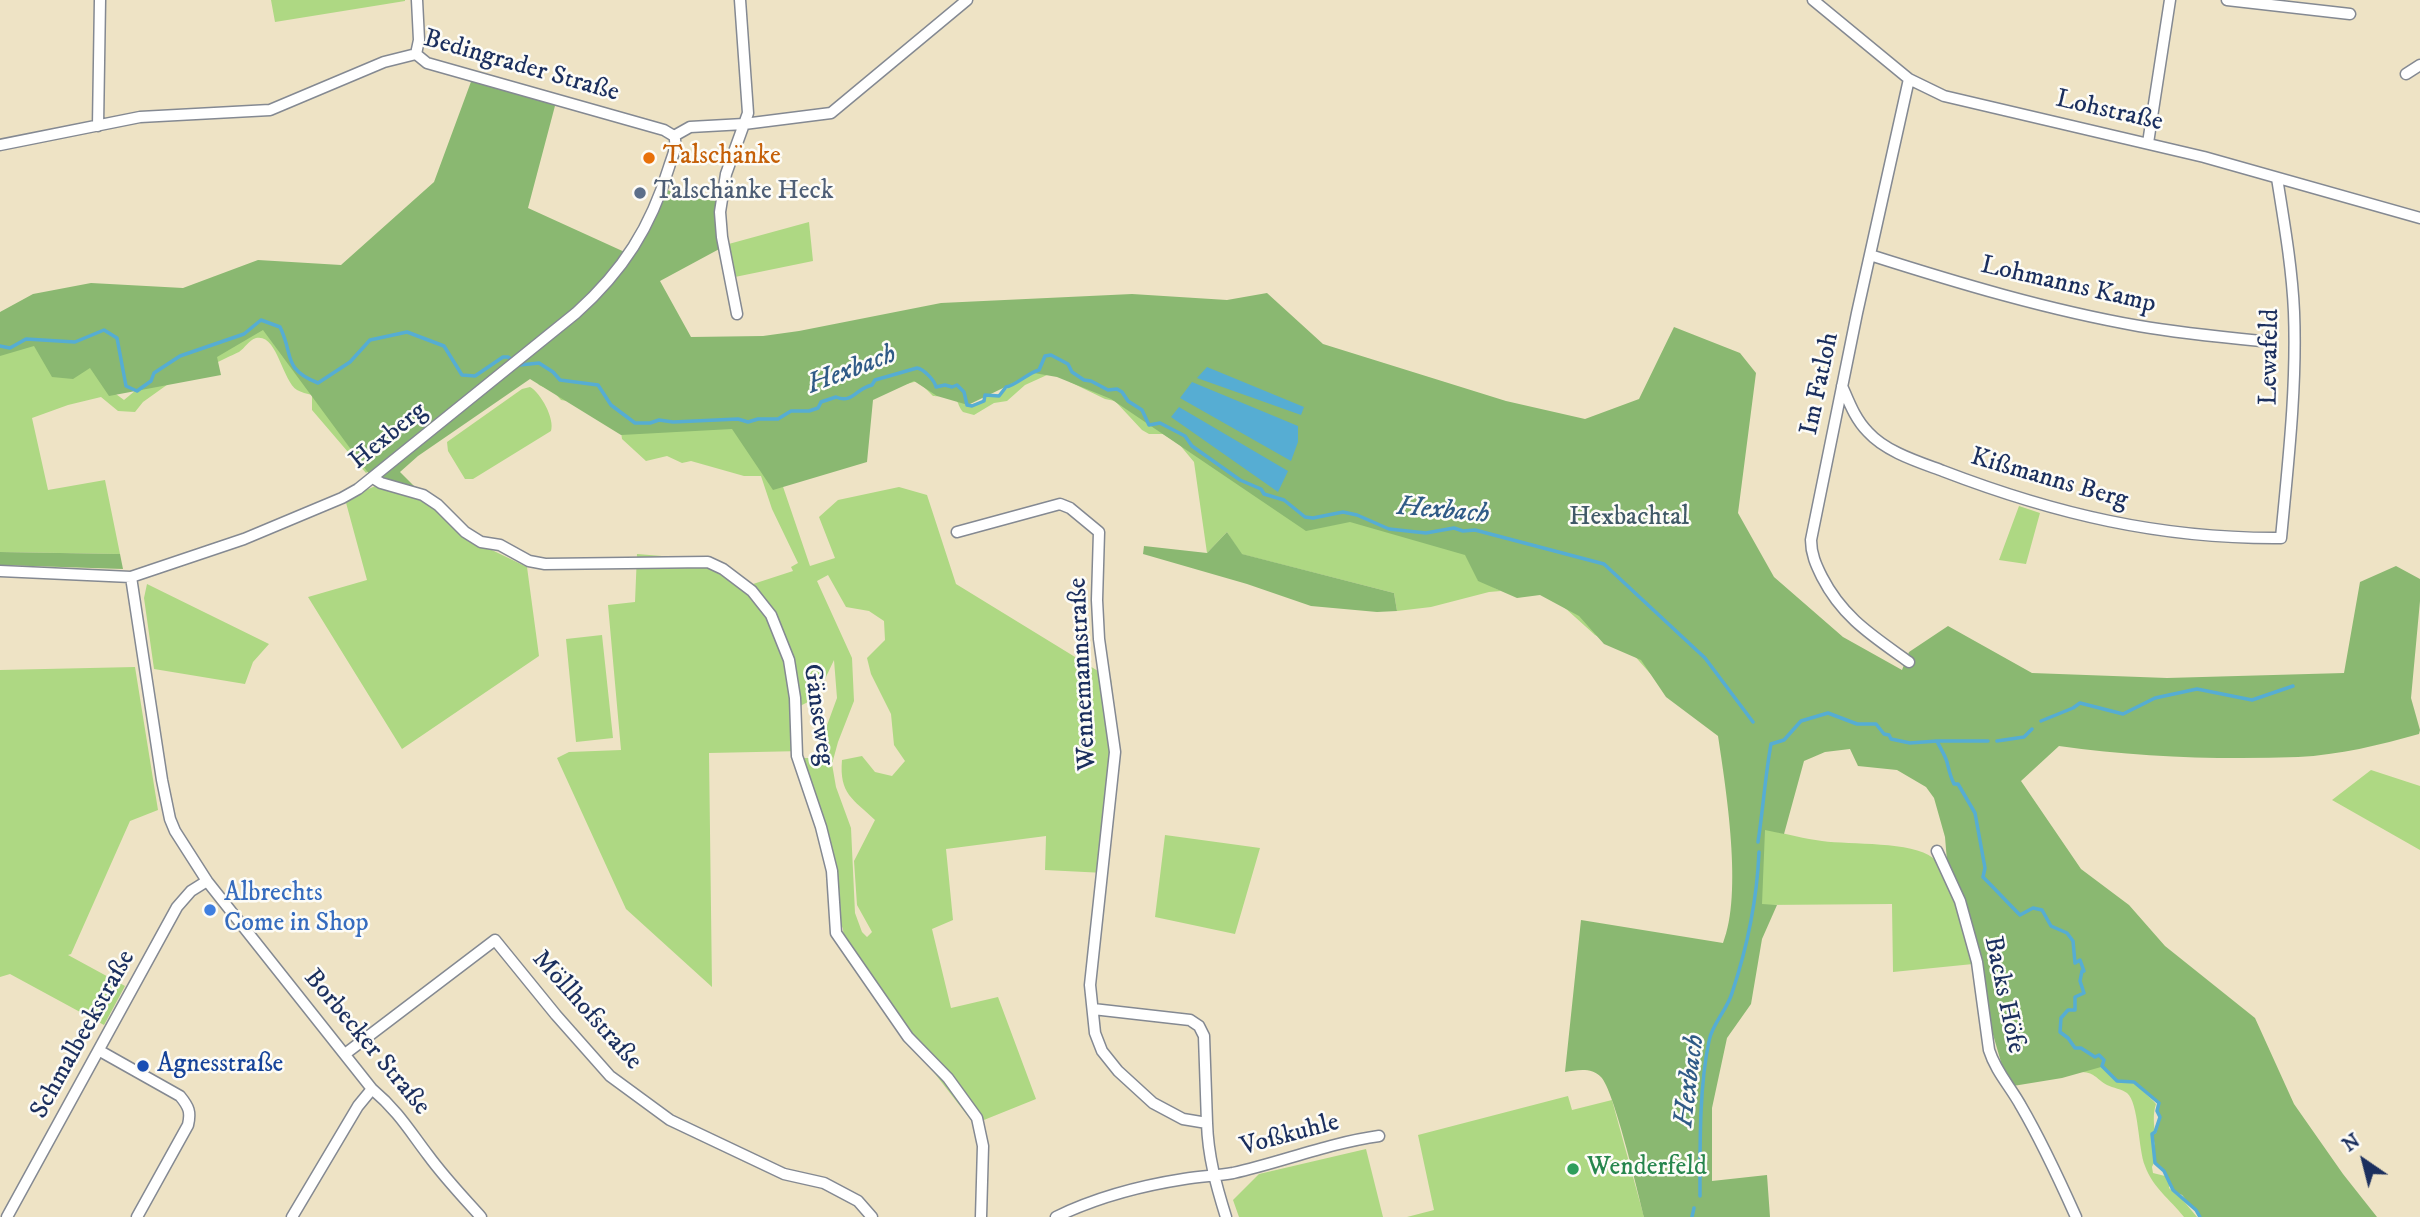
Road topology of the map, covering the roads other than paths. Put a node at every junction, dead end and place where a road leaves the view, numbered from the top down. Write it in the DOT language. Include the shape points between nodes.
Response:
graph roads {
  1 [pos="100,0"];
  2 [pos="417,0"];
  3 [pos="740,0"];
  4 [pos="967,0"];
  5 [pos="1813,0"];
  6 [pos="2170,0"];
  7 [pos="2227,0"];
  8 [pos="2350,13"];
  9 [pos="416,54"];
  10 [pos="2420,65"];
  11 [pos="2406,74"];
  12 [pos="1909,79"];
  13 [pos="744,124"];
  14 [pos="98,126"];
  15 [pos="674,136"];
  16 [pos="2148,143"];
  17 [pos="0,145"];
  18 [pos="2277,178"];
  19 [pos="2420,218"];
  20 [pos="1870,255"];
  21 [pos="737,314"];
  22 [pos="2261,341"];
  23 [pos="1842,386"];
  24 [pos="373,478"];
  25 [pos="957,532"];
  26 [pos="2281,538"];
  27 [pos="0,571"];
  28 [pos="131,577"];
  29 [pos="1909,662"];
  30 [pos="1937,851"];
  31 [pos="207,881"];
  32 [pos="1093,1009"];
  33 [pos="100,1051"];
  34 [pos="345,1054"];
  35 [pos="372,1089"];
  36 [pos="1207,1123"];
  37 [pos="1379,1136"];
  38 [pos="1213,1177"];
  39 [pos="0,1201"];
  40 [pos="9,1212"];
  41 [pos="137,1217"];
  42 [pos="292,1217"];
  43 [pos="481,1217"];
  44 [pos="872,1217"];
  45 [pos="981,1217"];
  46 [pos="1056,1217"];
  47 [pos="1226,1217"];
  48 [pos="2076,1217"];
  1 -- 14 [label="street"];
  2 -- 9 [label="street"];
  3 -- 13 [label="street" via="749,108"];
  4 -- 13 [label="street" via="831,113"];
  5 -- 12 [label="street, Lohstraße"];
  6 -- 16 [label="street"];
  7 -- 8 [label="street"];
  9 -- 14 [label="street, Bedingrader Straße" via="384,61 270,110 172,114"];
  9 -- 15 [label="street, Bedingrader Straße" via="427,63"];
  10 -- 11 [label="street"];
  12 -- 16 [label="street, Lohstraße" via="1944,96"];
  12 -- 20 [label="street, Im Fatloh"];
  13 -- 15 [label="street" via="690,127"];
  13 -- 21 [label="street" via="726,174 720,212"];
  14 -- 17 [label="street, Bedingrader Straße"];
  15 -- 24 [label="street, Hexberg" via="663,187 648,221 609,282"];
  16 -- 18 [label="street, Lohstraße"];
  18 -- 19 [label="street, Lohstraße"];
  18 -- 26 [label="street, Lewafeld" via="2294,314"];
  20 -- 22 [label="street, Lohmanns Kamp" via="2109,320"];
  20 -- 23 [label="street, Im Fatloh"];
  23 -- 26 [label="street, Kißmanns Berg" via="1859,421 1878,442 1972,482 2127,526 2229,538"];
  23 -- 29 [label="street, Im Fatloh" via="1811,548 1826,584 1846,614"];
  24 -- 28 [label="street, Hexberg" via="342,498 244,539"];
  24 -- 45 [label="street, Gänseweg" via="423,495 473,537 529,561 708,562 758,598 776,625 789,660 796,698 797,757 832,871 836,933 908,1037 948,1078 977,1118 983,1146"];
  25 -- 32 [label="street, Wennemannstraße" via="1060,503 1099,532 1099,639 1115,752 1090,985"];
  27 -- 28 [label="street, Hexberg"];
  28 -- 31 [label="street, Borbecker Straße" via="168,809 175,831"];
  30 -- 48 [label="street, Backs Höfe" via="1960,901 1977,962 1993,1064 2048,1153"];
  31 -- 33 [label="street, Schmalbeekstraße" via="177,907"];
  31 -- 34 [label="street, Borbecker Straße"];
  32 -- 36 [label="street, Wennemannstraße" via="1102,1051 1118,1071 1153,1103 1183,1119"];
  32 -- 36 [label="street" via="1195,1022 1203,1036"];
  33 -- 40 [label="street, Schmalbeekstraße"];
  33 -- 41 [label="street" via="180,1096 190,1114"];
  34 -- 35 [label="street, Borbecker Straße"];
  34 -- 44 [label="street, Möllhofstraße" via="495,940 610,1076 670,1120 784,1174 824,1183 858,1201"];
  35 -- 42 [label="street"];
  35 -- 43 [label="street, Borbecker Straße" via="390,1104"];
  36 -- 38 [label="street"];
  37 -- 38 [label="street, Voßkuhle"];
  38 -- 46 [label="street, Voßkuhle" via="1119,1192"];
  38 -- 47 [label="street"];
  39 -- 40 [label="street"];
}
